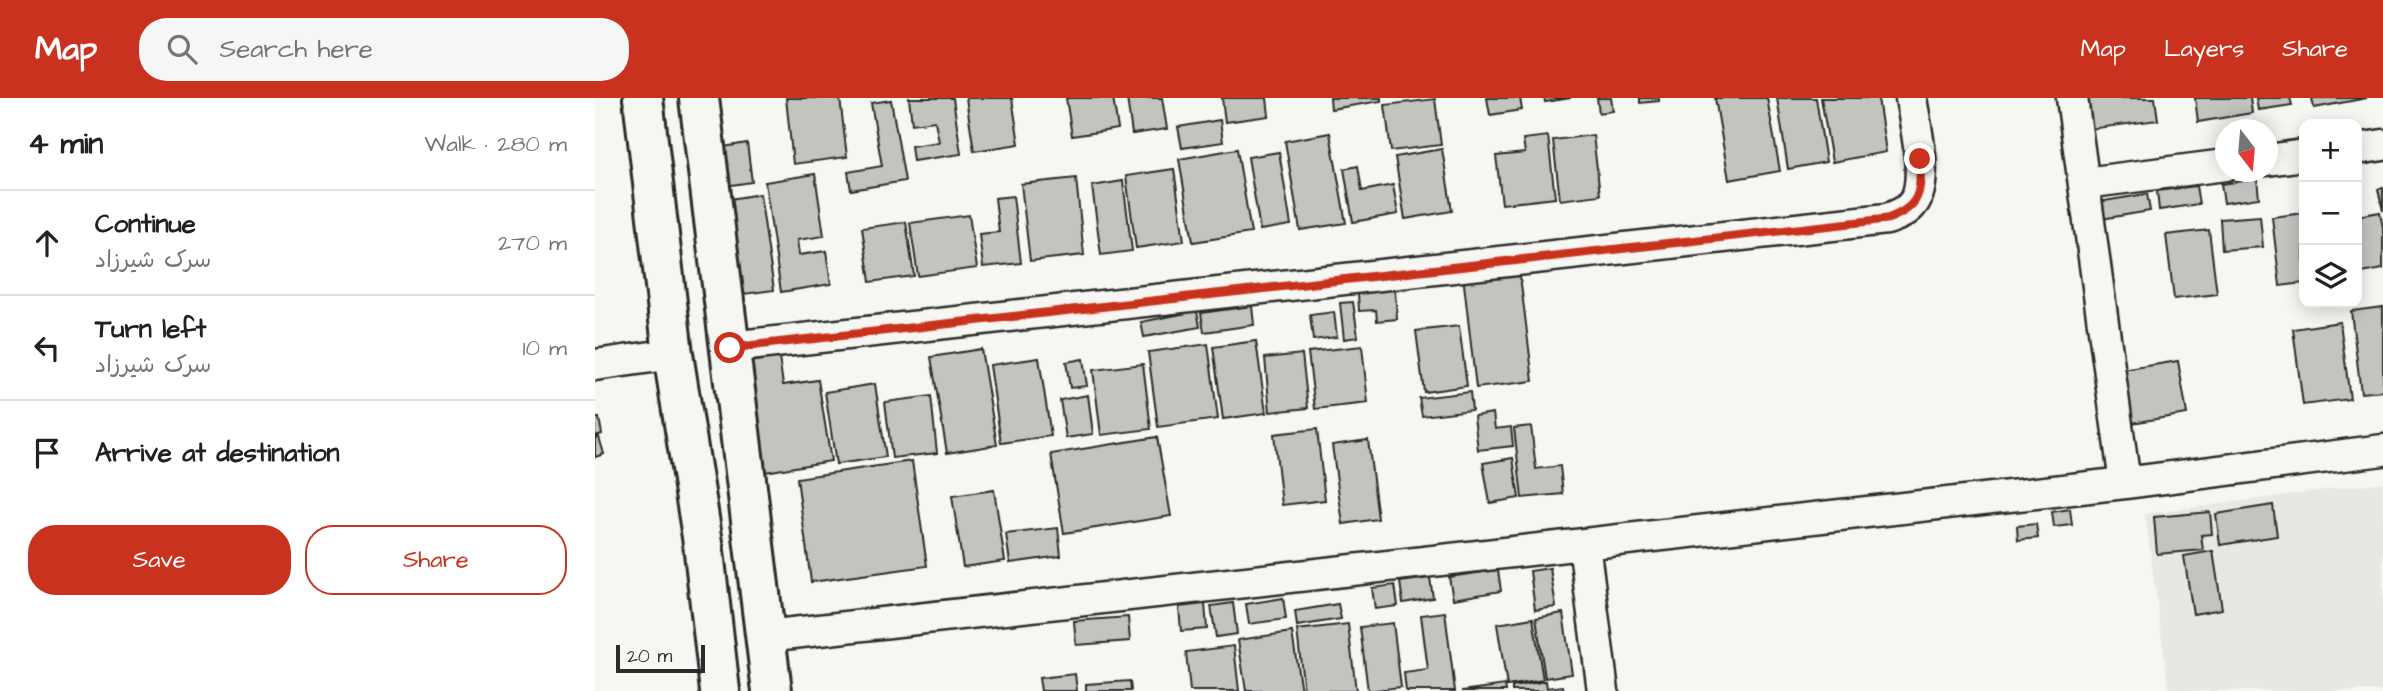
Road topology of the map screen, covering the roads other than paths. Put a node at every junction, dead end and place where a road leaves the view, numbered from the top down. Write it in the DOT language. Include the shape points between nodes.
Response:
graph roads {
  1 [pos="643,98"];
  2 [pos="699,98"];
  3 [pos="1911,98"];
  4 [pos="2072,98"];
  5 [pos="2383,145"];
  6 [pos="2362,148"];
  7 [pos="2299,156"];
  8 [pos="2278,159"];
  9 [pos="2215,166"];
  10 [pos="2085,183"];
  11 [pos="730,348"];
  12 [pos="673,354"];
  13 [pos="595,365"];
  14 [pos="2383,450"];
  15 [pos="2125,483"];
  16 [pos="1584,544"];
  17 [pos="766,636"];
  18 [pos="720,691"];
  19 [pos="772,691"];
  20 [pos="1603,691"];
  1 -- 12 [label="street"];
  2 -- 11 [label="street"];
  3 -- 11 [label="street" via="1920,181 1916,200 1904,213 1887,219"];
  4 -- 10 [label="street"];
  5 -- 6 [label="street"];
  7 -- 8 [label="street"];
  9 -- 10 [label="street"];
  10 -- 15 [label="street"];
  11 -- 17 [label="street"];
  12 -- 13 [label="street"];
  12 -- 18 [label="street" via="703,543"];
  14 -- 15 [label="street"];
  15 -- 16 [label="street"];
  16 -- 17 [label="street"];
  16 -- 20 [label="street"];
  17 -- 19 [label="street"];
}
